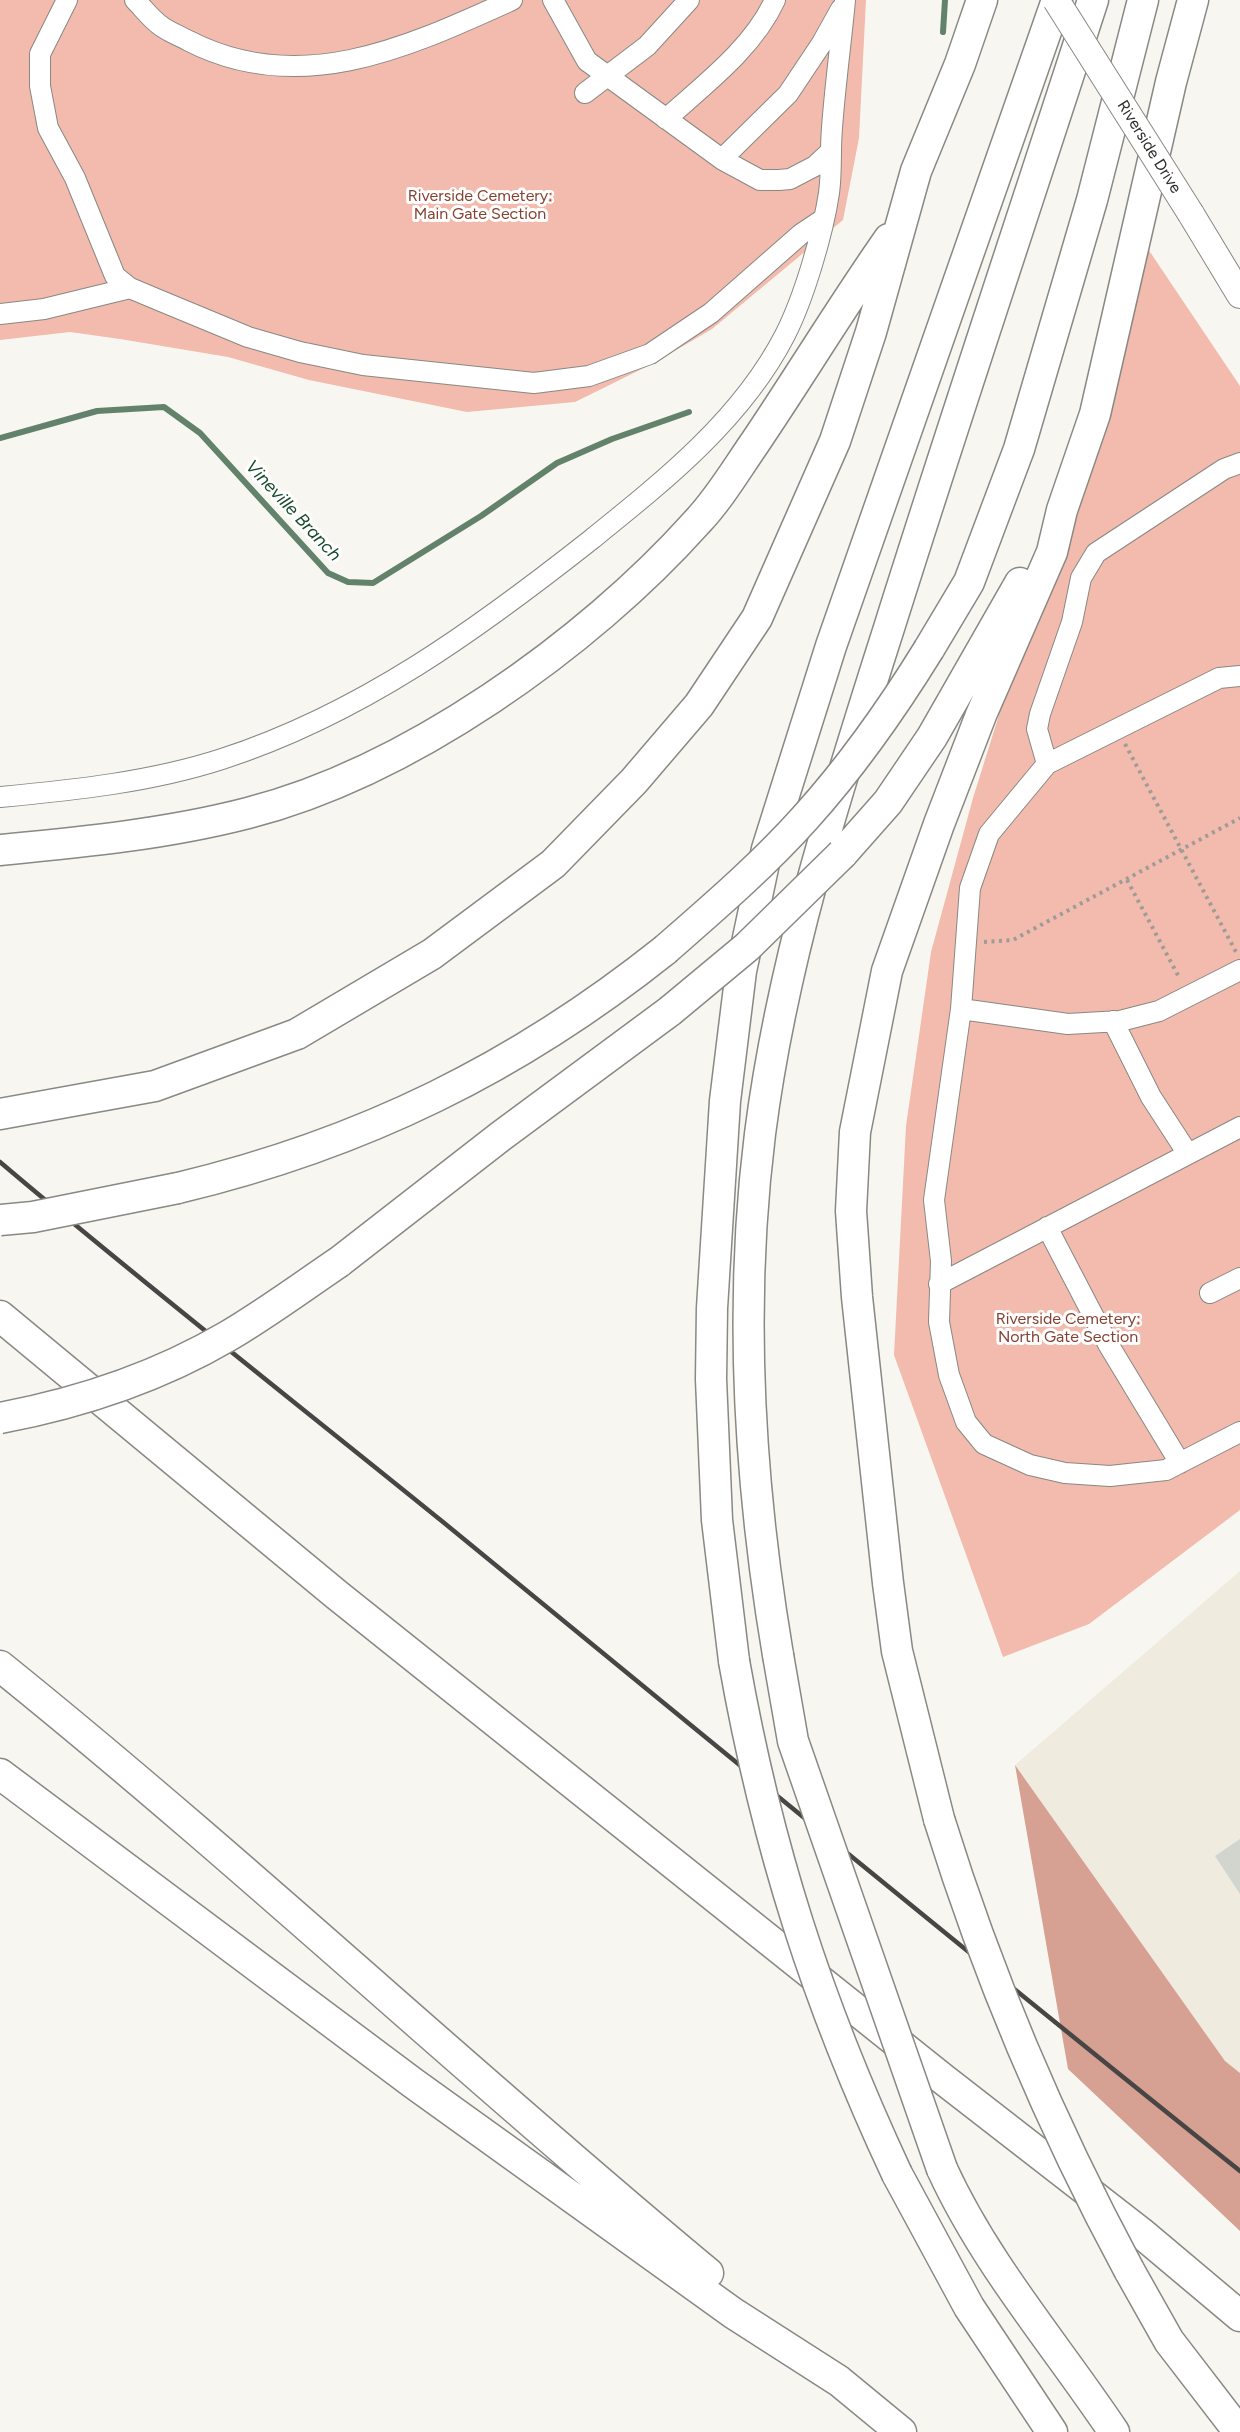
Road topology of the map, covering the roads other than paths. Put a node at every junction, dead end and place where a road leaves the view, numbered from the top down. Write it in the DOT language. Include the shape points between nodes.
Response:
graph roads {
  1 [pos="67,0"];
  2 [pos="135,0"];
  3 [pos="512,0"];
  4 [pos="553,0"];
  5 [pos="690,0"];
  6 [pos="775,0"];
  7 [pos="982,0"];
  8 [pos="1056,0"];
  9 [pos="1093,0"];
  10 [pos="1143,0"];
  11 [pos="1193,0"];
  12 [pos="845,1"];
  13 [pos="607,75"];
  14 [pos="585,93"];
  15 [pos="666,118"];
  16 [pos="831,151"];
  17 [pos="722,159"];
  18 [pos="822,220"];
  19 [pos="900,225"];
  20 [pos="130,288"];
  21 [pos="1240,295"];
  22 [pos="0,314"];
  23 [pos="1240,463"];
  24 [pos="1062,510"];
  25 [pos="1240,676"];
  26 [pos="1047,764"];
  27 [pos="0,797"];
  28 [pos="0,850"];
  29 [pos="1240,970"];
  30 [pos="961,1009"];
  31 [pos="1113,1021"];
  32 [pos="0,1114"];
  33 [pos="1240,1127"];
  34 [pos="1188,1154"];
  35 [pos="0,1221"];
  36 [pos="1047,1227"];
  37 [pos="1240,1278"];
  38 [pos="939,1284"];
  39 [pos="1210,1293"];
  40 [pos="0,1317"];
  41 [pos="0,1418"];
  42 [pos="1240,1432"];
  43 [pos="1180,1463"];
  44 [pos="0,1666"];
  45 [pos="0,1774"];
  46 [pos="1240,2316"];
  47 [pos="839,2381"];
  48 [pos="901,2432"];
  49 [pos="1052,2432"];
  50 [pos="1114,2432"];
  51 [pos="1239,2432"];
  1 -- 20 [label="street" via="39,54 48,128 75,178 114,276"];
  2 -- 3 [label="street" via="161,26 216,54 267,67 371,57"];
  4 -- 13 [label="street" via="587,61"];
  5 -- 13 [label="street" via="647,46"];
  6 -- 15 [label="street" via="769,14 718,72"];
  7 -- 19 [label="highway" via="916,171"];
  8 -- 21 [label="main road, Riverside Drive, bridge"];
  8 -- 49 [label="highway, bridge" via="820,680 768,849 741,971 725,1101 711,1379 717,1520 734,1661 756,1777 786,1892 836,2036 897,2174 969,2307"];
  9 -- 50 [label="highway, bridge" via="869,692 821,848 783,993 760,1138 749,1296 750,1423 757,1508 793,1741 942,2169 960,2210 1027,2312"];
  10 -- 35 [label="highway, bridge" via="1092,200 1019,449 969,582 868,742 805,818 741,883 665,950 556,1030 430,1101 280,1161 178,1188"];
  11 -- 24 [label="highway" via="1095,414"];
  12 -- 16 [label="street"];
  12 -- 17 [label="street" via="788,94"];
  13 -- 14 [label="street"];
  13 -- 15 [label="street"];
  15 -- 17 [label="street"];
  16 -- 17 [label="street" via="815,166 790,179 779,180 760,180"];
  16 -- 18 [label="street" via="829,193"];
  18 -- 20 [label="street" via="711,313 650,354 588,376 534,383 363,364 300,352 248,337"];
  18 -- 27 [label="street" via="786,333 755,385 701,445 640,501 477,626 377,691 329,716 222,759 145,779"];
  19 -- 28 [label="highway" via="699,521 617,601 498,694 380,762 309,793 249,813 123,838"];
  19 -- 32 [label="highway" via="872,332 835,441 757,618 699,705 634,781 553,864 432,954 297,1034 155,1086"];
  20 -- 22 [label="street" via="44,309"];
  23 -- 26 [label="street" via="1224,469 1096,553 1082,578 1037,729"];
  24 -- 41 [label="highway, bridge" via="932,737 888,802 842,854 747,947 670,1011 339,1262 265,1313 187,1357 105,1391"];
  24 -- 51 [label="highway, bridge" via="1052,552 981,716 888,972 855,1132 851,1211 857,1297 897,1651 939,1820 981,1948 1029,2068 1129,2270 1169,2341"];
  25 -- 26 [label="street" via="1219,678"];
  26 -- 30 [label="street" via="989,834 970,888"];
  29 -- 31 [label="street" via="1159,1011"];
  30 -- 31 [label="street" via="1068,1024"];
  30 -- 38 [label="street" via="934,1200"];
  31 -- 34 [label="street" via="1151,1097"];
  33 -- 34 [label="street"];
  34 -- 36 [label="street"];
  36 -- 38 [label="street"];
  36 -- 43 [label="street" via="1108,1344"];
  37 -- 39 [label="street"];
  38 -- 43 [label="street" via="939,1322 949,1375 966,1422 984,1444 1030,1465 1065,1473 1110,1476 1166,1470"];
  40 -- 46 [label="highway" via="337,1595 1140,2232"];
  42 -- 43 [label="street"];
  44 -- 47 [label="highway" via="98,1744 599,2182"];
  45 -- 47 [label="highway" via="413,2083 732,2313"];
  47 -- 48 [label="highway"];
}
